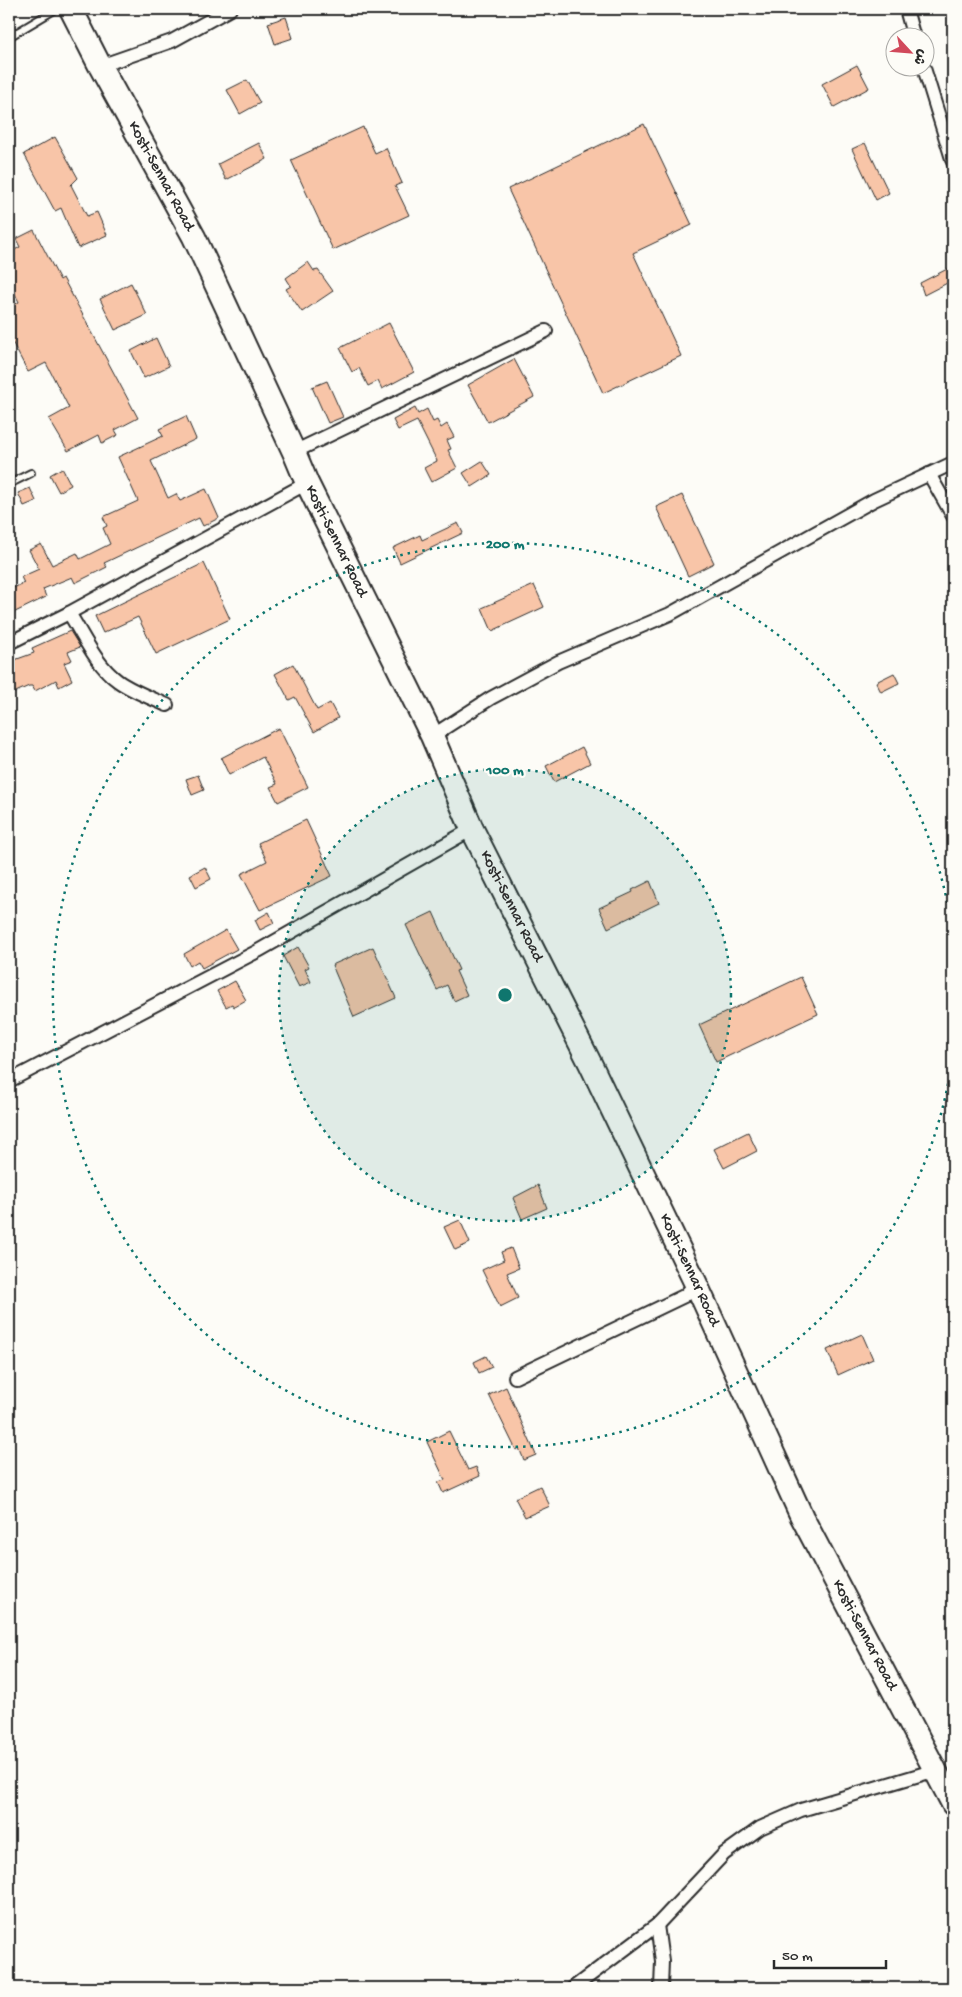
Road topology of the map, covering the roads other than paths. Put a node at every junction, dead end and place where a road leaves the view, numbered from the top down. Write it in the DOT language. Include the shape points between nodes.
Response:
graph roads {
  1 [pos="56,9"];
  2 [pos="71,9"];
  3 [pos="230,9"];
  4 [pos="906,9"];
  5 [pos="911,28"];
  6 [pos="9,38"];
  7 [pos="100,66"];
  8 [pos="927,78"];
  9 [pos="953,162"];
  10 [pos="546,331"];
  11 [pos="294,452"];
  12 [pos="953,463"];
  13 [pos="31,473"];
  14 [pos="930,474"];
  15 [pos="307,483"];
  16 [pos="9,484"];
  17 [pos="953,516"];
  18 [pos="69,613"];
  19 [pos="9,643"];
  20 [pos="166,705"];
  21 [pos="432,736"];
  22 [pos="472,829"];
  23 [pos="9,1081"];
  24 [pos="696,1284"];
  25 [pos="515,1377"];
  26 [pos="936,1770"];
  27 [pos="953,1804"];
  28 [pos="657,1925"];
  29 [pos="573,1988"];
  30 [pos="661,1988"];
  1 -- 6 [label="lane"];
  2 -- 7 [label="highway, Kosti-Sennar Road"];
  3 -- 7 [label="street" via="172,41"];
  4 -- 5 [label="street"];
  7 -- 11 [label="highway, Kosti-Sennar Road" via="194,237"];
  8 -- 9 [label="street"];
  10 -- 11 [label="street"];
  11 -- 15 [label="highway, Kosti-Sennar Road"];
  12 -- 14 [label="street"];
  13 -- 16 [label="lane"];
  14 -- 17 [label="street"];
  14 -- 21 [label="street" via="874,500 670,614 558,662 491,698"];
  15 -- 18 [label="street"];
  15 -- 21 [label="highway, Kosti-Sennar Road"];
  18 -- 19 [label="street"];
  18 -- 20 [label="street" via="109,674"];
  21 -- 22 [label="highway, Kosti-Sennar Road"];
  22 -- 23 [label="street" via="258,951"];
  22 -- 24 [label="highway, Kosti-Sennar Road"];
  24 -- 25 [label="street" via="684,1296"];
  24 -- 26 [label="highway, Kosti-Sennar Road" via="802,1518"];
  26 -- 27 [label="highway, Kosti-Sennar Road"];
  26 -- 28 [label="street" via="801,1810 760,1828 724,1854"];
  28 -- 29 [label="street"];
  28 -- 30 [label="street" via="662,1960"];
}
